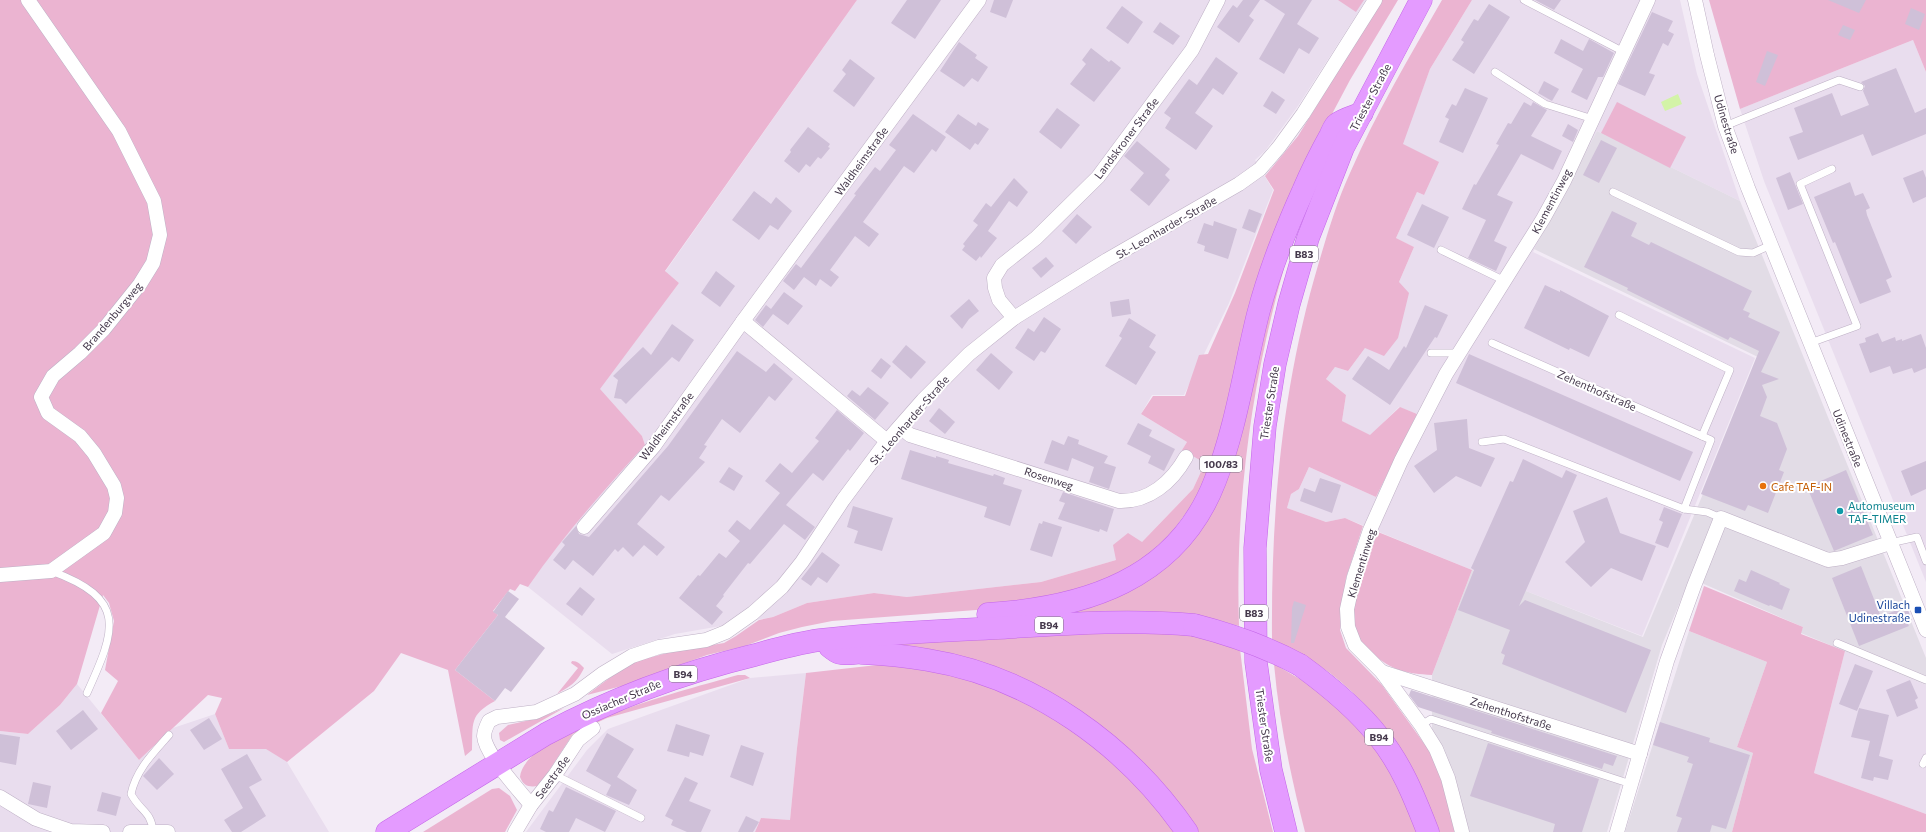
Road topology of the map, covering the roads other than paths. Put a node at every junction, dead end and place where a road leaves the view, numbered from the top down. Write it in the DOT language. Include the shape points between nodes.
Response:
graph roads {
  1 [pos="28,0"];
  2 [pos="979,0"];
  3 [pos="1218,0"];
  4 [pos="1375,0"];
  5 [pos="1421,0"];
  6 [pos="1524,0"];
  7 [pos="1648,0"];
  8 [pos="1695,0"];
  9 [pos="1624,52"];
  10 [pos="1495,72"];
  11 [pos="1860,87"];
  12 [pos="1362,113"];
  13 [pos="1593,118"];
  14 [pos="1726,126"];
  15 [pos="1832,170"];
  16 [pos="1613,192"];
  17 [pos="1771,245"];
  18 [pos="1441,250"];
  19 [pos="1505,281"];
  20 [pos="1619,315"];
  21 [pos="1014,318"];
  22 [pos="743,321"];
  23 [pos="1492,343"];
  24 [pos="1810,343"];
  25 [pos="1431,353"];
  26 [pos="1459,353"];
  27 [pos="900,427"];
  28 [pos="1702,436"];
  29 [pos="887,442"];
  30 [pos="1482,442"];
  31 [pos="1186,457"];
  32 [pos="1684,509"];
  33 [pos="1721,518"];
  34 [pos="584,527"];
  35 [pos="1890,543"];
  36 [pos="1926,560"];
  37 [pos="51,571"];
  38 [pos="0,575"];
  39 [pos="1926,630"];
  40 [pos="904,633"];
  41 [pos="819,640"];
  42 [pos="1837,643"];
  43 [pos="1382,672"];
  44 [pos="1926,680"];
  45 [pos="87,693"];
  46 [pos="1421,725"];
  47 [pos="593,728"];
  48 [pos="169,735"];
  49 [pos="1640,754"];
  50 [pos="498,764"];
  51 [pos="555,775"];
  52 [pos="1631,784"];
  53 [pos="0,797"];
  54 [pos="531,805"];
  55 [pos="641,818"];
  56 [pos="153,831"];
  57 [pos="87,832"];
  58 [pos="103,832"];
  59 [pos="130,832"];
  60 [pos="168,832"];
  61 [pos="387,832"];
  62 [pos="515,832"];
  63 [pos="1187,832"];
  64 [pos="1286,832"];
  65 [pos="1428,832"];
  66 [pos="1462,832"];
  67 [pos="1617,832"];
  1 -- 37 [label="street, Brandenburgweg" via="119,131 154,202 160,236 153,263 140,284 104,329 53,376 41,397 48,413 80,436 94,453 114,486 117,498 115,512 104,532"];
  2 -- 22 [label="street, Waldheimstraße"];
  3 -- 21 [label="street, Landskroner Straße" via="1192,50 1098,177 1036,238 1002,265 994,278 994,288 999,300"];
  4 -- 21 [label="street, St.-Leonharder-Straße" via="1303,114 1280,147 1260,169"];
  5 -- 12 [label="main road, Triester Straße / B83"];
  6 -- 9 [label="lane"];
  7 -- 9 [label="street, Klementinweg"];
  8 -- 14 [label="street, Udinestraße"];
  9 -- 13 [label="street, Klementinweg"];
  10 -- 13 [label="lane" via="1546,104"];
  11 -- 14 [label="lane" via="1839,80"];
  12 -- 40 [label="main road, 100/83" via="1337,124 1290,221 1258,313 1225,453 1198,515 1181,537 1165,554 1138,574 1108,591 1071,603 1037,609 918,619"];
  12 -- 64 [label="main road, Triester Straße / B83" via="1343,148 1308,238 1275,364 1265,426 1255,548 1256,662 1271,770"];
  13 -- 19 [label="street, Klementinweg" via="1564,181"];
  14 -- 17 [label="street, Udinestraße"];
  15 -- 24 [label="lane" via="1800,184 1857,326"];
  16 -- 17 [label="lane" via="1739,252 1753,253"];
  17 -- 24 [label="street, Udinestraße"];
  18 -- 19 [label="lane"];
  19 -- 26 [label="street, Klementinweg"];
  20 -- 28 [label="lane" via="1730,370"];
  21 -- 27 [label="street, St.-Leonharder-Straße" via="969,354"];
  22 -- 29 [label="street"];
  22 -- 34 [label="street, Waldheimstraße" via="654,446"];
  23 -- 28 [label="lane, Zehenthofstraße"];
  24 -- 35 [label="street, Udinestraße"];
  25 -- 26 [label="lane"];
  26 -- 43 [label="street, Klementinweg" via="1401,461 1370,530 1354,577 1347,609 1348,627 1356,645"];
  27 -- 29 [label="street, St.-Leonharder-Straße"];
  27 -- 31 [label="street, Rosenweg" via="910,435 1119,500 1133,501 1166,483"];
  28 -- 32 [label="lane" via="1711,440"];
  29 -- 50 [label="street, St.-Leonharder-Straße" via="843,500 802,562 782,587 754,613 726,632 706,640 659,647 632,656 575,694 536,712 497,717 489,721 484,735"];
  30 -- 32 [label="lane" via="1504,439"];
  32 -- 33 [label="lane" via="1706,512"];
  33 -- 35 [label="street" via="1828,560"];
  33 -- 49 [label="street" via="1667,661"];
  35 -- 36 [label="lane" via="1917,537"];
  35 -- 39 [label="street, Udinestraße"];
  37 -- 38 [label="street"];
  37 -- 45 [label="lane" via="74,579 94,592 104,604 110,621 108,639"];
  40 -- 41 [label="main road, Ossiacher Straße / B94"];
  40 -- 65 [label="main road, B94, bridge" via="1119,621 1194,625 1248,640 1300,665 1355,710 1380,737 1401,770"];
  41 -- 50 [label="main road, Ossiacher Straße / B94" via="674,676 572,720"];
  41 -- 63 [label="main road" via="839,654 855,652 900,655 941,662 989,676 1027,693 1073,718 1104,742 1141,776"];
  42 -- 44 [label="lane"];
  43 -- 46 [label="street, Klementinweg"];
  43 -- 49 [label="street, Zehenthofstraße"];
  46 -- 52 [label="lane" via="1431,719"];
  46 -- 66 [label="street, Klementinweg" via="1436,749 1448,778"];
  47 -- 51 [label="street, Seestraße" via="578,740"];
  48 -- 56 [label="lane" via="139,773 131,794 152,819"];
  49 -- 52 [label="street"];
  50 -- 54 [label="street, St.-Leonharder-Straße"];
  50 -- 61 [label="main road, Ossiacher Straße / B94"];
  51 -- 54 [label="street, Seestraße"];
  51 -- 55 [label="lane"];
  52 -- 67 [label="street"];
  53 -- 57 [label="street" via="36,820 71,832"];
  54 -- 62 [label="street, Seestraße"];
  56 -- 59 [label="street"];
  56 -- 60 [label="street"];
  57 -- 58 [label="street"];
}
